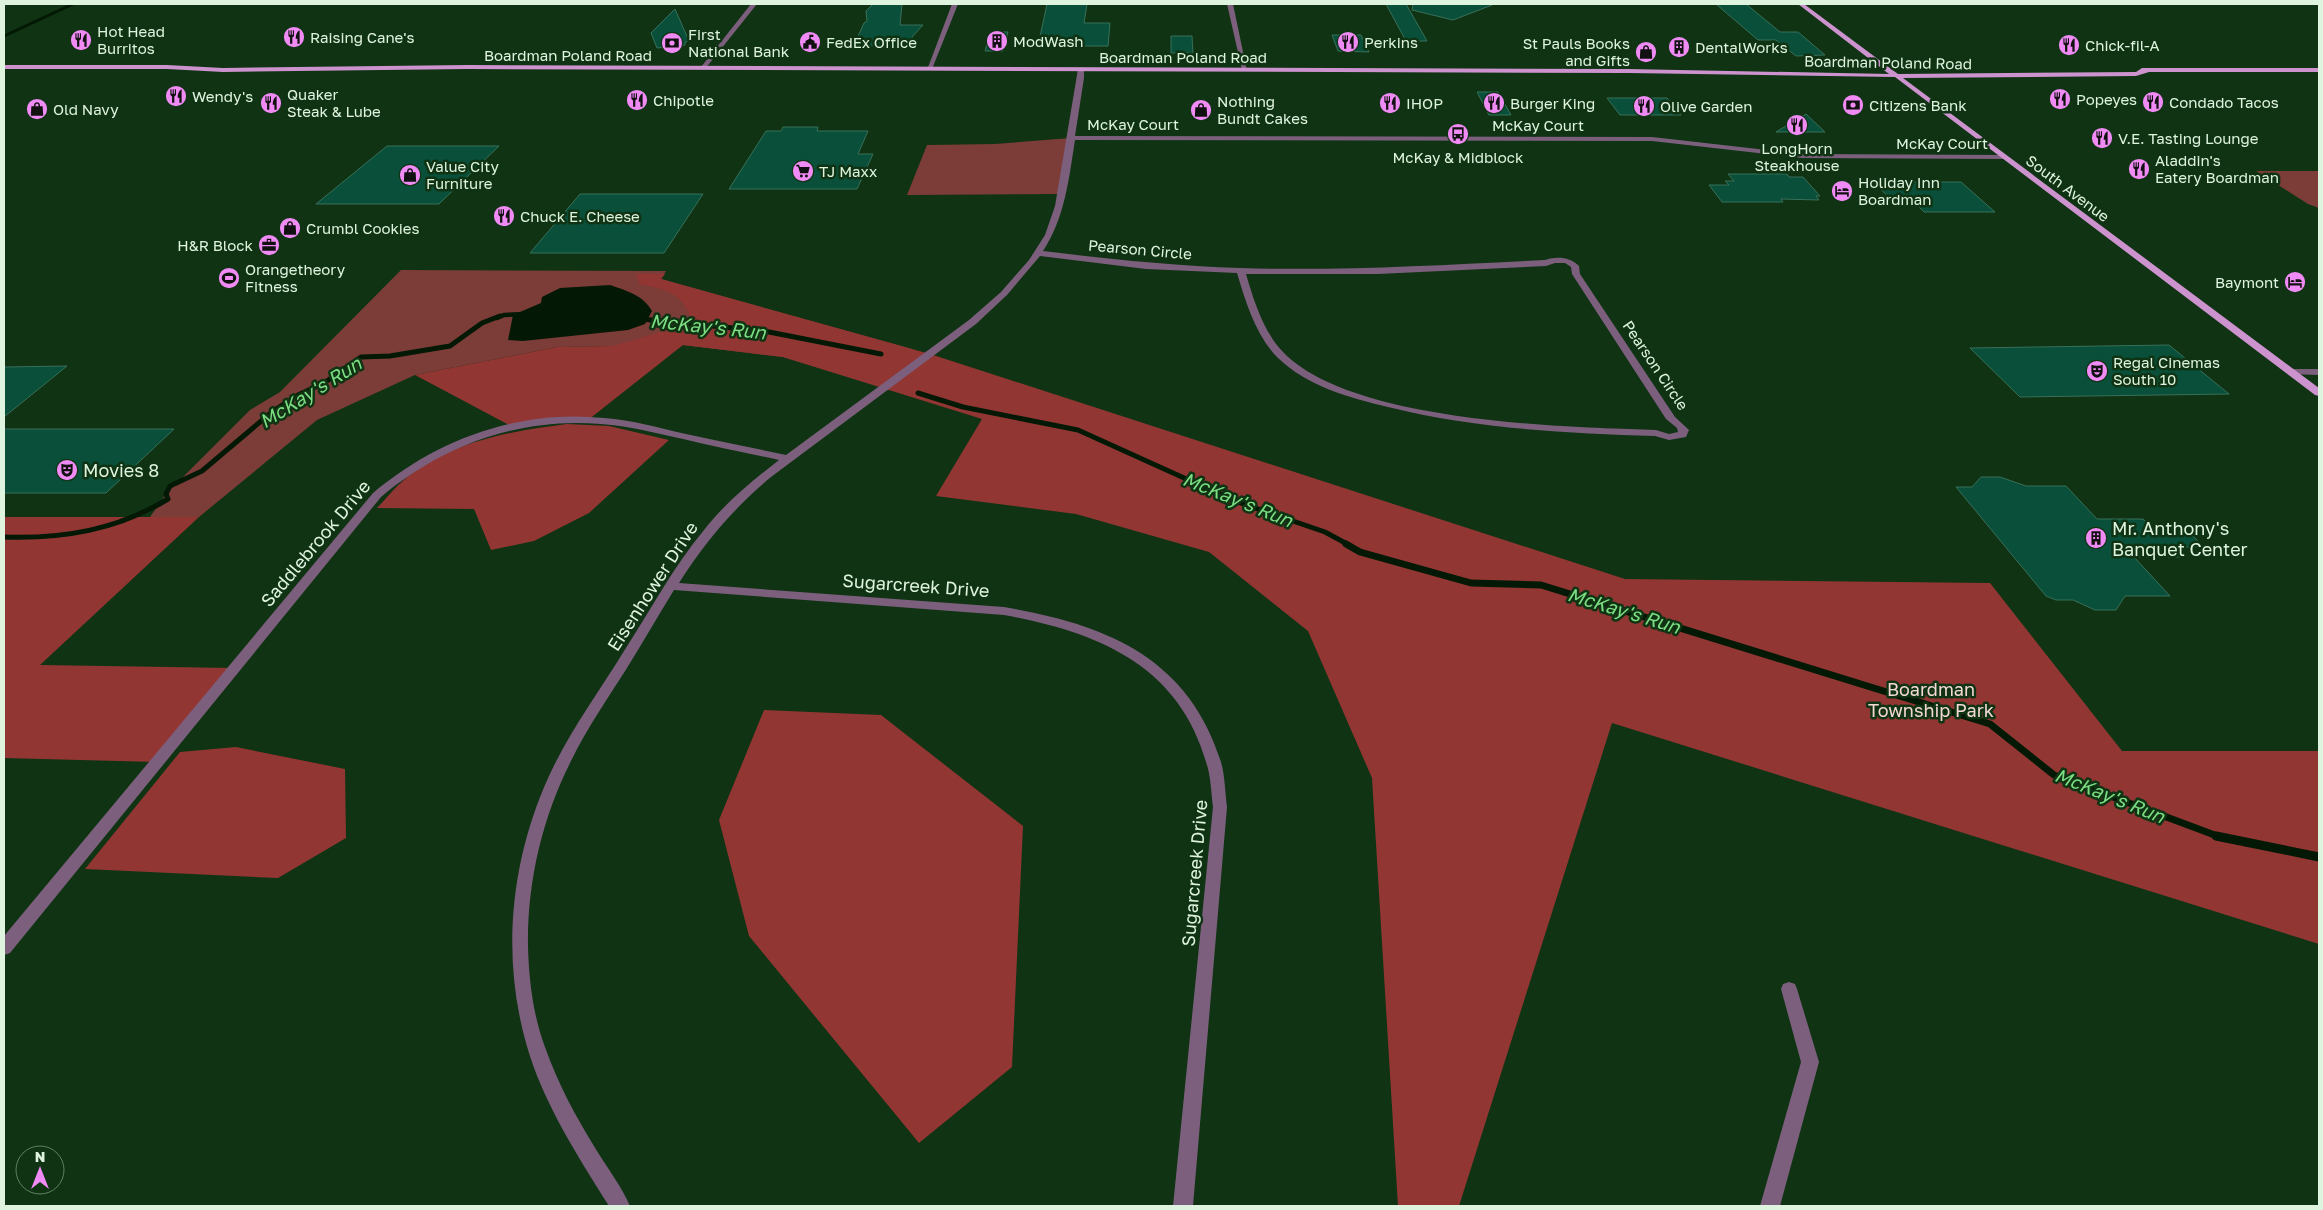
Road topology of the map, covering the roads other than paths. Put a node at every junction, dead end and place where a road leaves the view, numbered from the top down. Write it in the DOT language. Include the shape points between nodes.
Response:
graph roads {
  1 [pos="754,4"];
  2 [pos="955,4"];
  3 [pos="1230,4"];
  4 [pos="1801,4"];
  5 [pos="4,67"];
  6 [pos="703,68"];
  7 [pos="1886,68"];
  8 [pos="1930,68"];
  9 [pos="1947,68"];
  10 [pos="929,69"];
  11 [pos="1081,69"];
  12 [pos="1245,70"];
  13 [pos="1628,70"];
  14 [pos="2149,70"];
  15 [pos="2319,70"];
  16 [pos="1895,75"];
  17 [pos="1071,138"];
  18 [pos="2004,157"];
  19 [pos="1038,253"];
  20 [pos="1241,271"];
  21 [pos="2291,372"];
  22 [pos="2319,372"];
  23 [pos="2319,393"];
  24 [pos="788,459"];
  25 [pos="672,586"];
  26 [pos="4,948"];
  27 [pos="1789,989"];
  28 [pos="620,1206"];
  29 [pos="1183,1206"];
  30 [pos="1770,1206"];
  1 -- 6 [label="street"];
  2 -- 10 [label="street"];
  3 -- 12 [label="street"];
  4 -- 7 [label="main road, South Avenue"];
  5 -- 6 [label="main road, Boardman Poland Road" via="259,70"];
  6 -- 10 [label="main road, Boardman Poland Road"];
  7 -- 8 [label="main road, Boardman Poland Road"];
  7 -- 13 [label="main road, Boardman Poland Road" via="1666,67"];
  7 -- 16 [label="main road, South Avenue"];
  9 -- 14 [label="main road, Boardman Poland Road"];
  10 -- 11 [label="main road, Boardman Poland Road"];
  11 -- 12 [label="main road, Boardman Poland Road"];
  11 -- 17 [label="street, Eisenhower Drive"];
  12 -- 13 [label="main road, Boardman Poland Road"];
  13 -- 16 [label="main road, Boardman Poland Road"];
  14 -- 15 [label="main road, Boardman Poland Road"];
  14 -- 16 [label="main road, Boardman Poland Road" via="2136,74"];
  16 -- 18 [label="main road, South Avenue"];
  17 -- 18 [label="street, McKay Court" via="1652,139 1802,156"];
  17 -- 19 [label="street, Eisenhower Drive" via="1059,208"];
  18 -- 21 [label="main road, South Avenue"];
  19 -- 20 [label="street, Pearson Circle" via="1146,266"];
  19 -- 24 [label="street, Eisenhower Drive" via="1000,298 967,327"];
  20 -- 20 [label="street, Pearson Circle" via="1378,271 1567,261 1575,266 1576,274 1671,419 1684,430 1682,434 1669,437 1656,433 1515,427 1439,416 1356,395 1313,378 1282,357 1266,335"];
  21 -- 22 [label="street"];
  21 -- 23 [label="main road, South Avenue"];
  24 -- 25 [label="street, Eisenhower Drive" via="719,520"];
  24 -- 26 [label="street, Saddlebrook Drive" via="617,422 570,420 531,424 482,435 423,461 377,495"];
  25 -- 28 [label="street, Eisenhower Drive" via="557,773 531,846 520,920 524,995 548,1079 579,1141"];
  25 -- 29 [label="street, Sugarcreek Drive" via="1004,611 1052,618 1120,645 1161,674 1184,697 1213,754 1220,786 1220,806"];
  27 -- 30 [label="street" via="1810,1062"];
}
